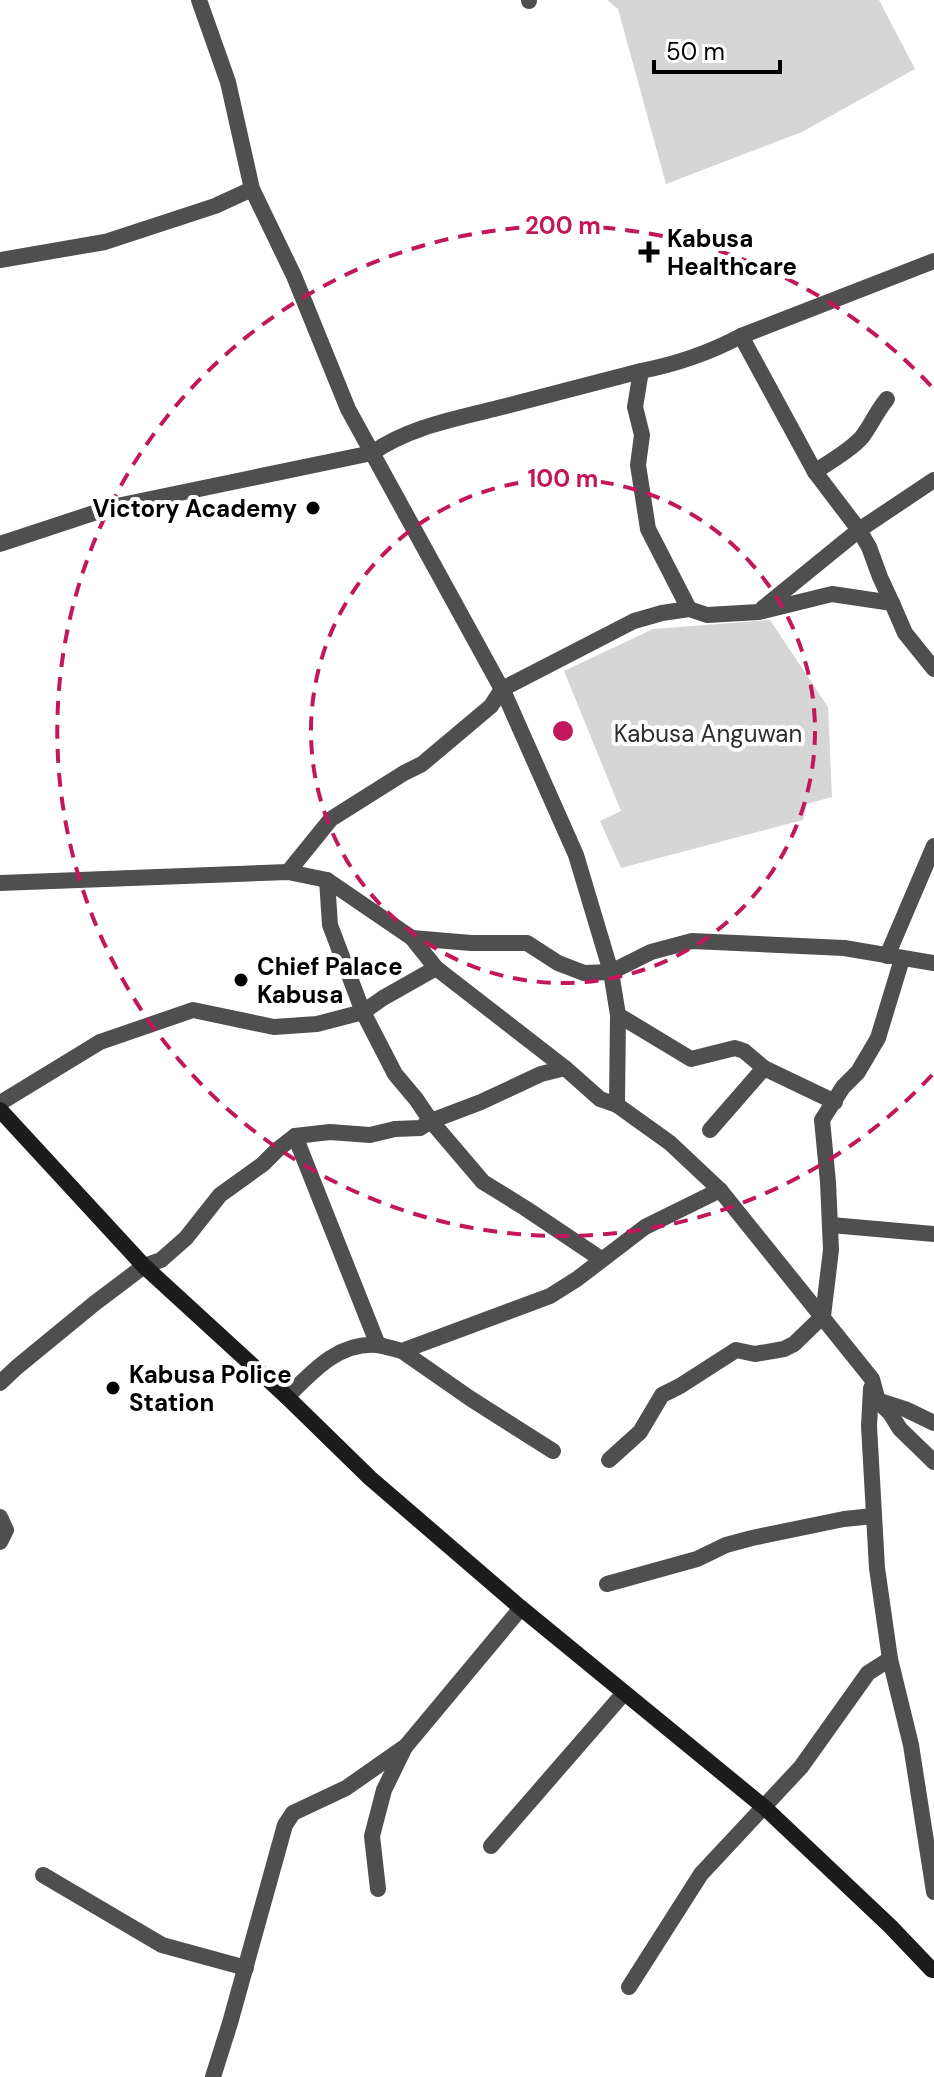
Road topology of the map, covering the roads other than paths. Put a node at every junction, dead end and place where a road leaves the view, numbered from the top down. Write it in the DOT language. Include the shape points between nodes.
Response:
graph roads {
  1 [pos="199,0"];
  2 [pos="252,189"];
  3 [pos="0,260"];
  4 [pos="934,261"];
  5 [pos="741,336"];
  6 [pos="641,371"];
  7 [pos="887,399"];
  8 [pos="372,453"];
  9 [pos="815,472"];
  10 [pos="934,480"];
  11 [pos="859,530"];
  12 [pos="0,544"];
  13 [pos="892,603"];
  14 [pos="689,609"];
  15 [pos="759,612"];
  16 [pos="934,669"];
  17 [pos="502,689"];
  18 [pos="934,846"];
  19 [pos="288,872"];
  20 [pos="327,880"];
  21 [pos="0,883"];
  22 [pos="412,938"];
  23 [pos="894,957"];
  24 [pos="934,963"];
  25 [pos="436,968"];
  26 [pos="611,972"];
  27 [pos="363,1012"];
  28 [pos="618,1015"];
  29 [pos="565,1068"];
  30 [pos="764,1068"];
  31 [pos="835,1102"];
  32 [pos="0,1103"];
  33 [pos="617,1105"];
  34 [pos="0,1110"];
  35 [pos="431,1121"];
  36 [pos="710,1130"];
  37 [pos="295,1136"];
  38 [pos="720,1190"];
  39 [pos="831,1225"];
  40 [pos="934,1234"];
  41 [pos="601,1259"];
  42 [pos="144,1266"];
  43 [pos="823,1316"];
  44 [pos="378,1345"];
  45 [pos="402,1351"];
  46 [pos="872,1379"];
  47 [pos="0,1383"];
  48 [pos="287,1397"];
  49 [pos="878,1401"];
  50 [pos="890,1413"];
  51 [pos="934,1423"];
  52 [pos="869,1426"];
  53 [pos="553,1451"];
  54 [pos="609,1460"];
  55 [pos="934,1462"];
  56 [pos="874,1516"];
  57 [pos="0,1517"];
  58 [pos="0,1542"];
  59 [pos="607,1584"];
  60 [pos="521,1608"];
  61 [pos="890,1659"];
  62 [pos="624,1693"];
  63 [pos="406,1746"];
  64 [pos="764,1807"];
  65 [pos="491,1846"];
  66 [pos="43,1875"];
  67 [pos="378,1889"];
  68 [pos="934,1892"];
  69 [pos="246,1968"];
  70 [pos="933,1969"];
  71 [pos="629,1987"];
  72 [pos="213,2077"];
  1 -- 2 [label="street" via="228,82"];
  2 -- 3 [label="street" via="105,242"];
  2 -- 8 [label="street"];
  4 -- 5 [label="street"];
  5 -- 6 [label="street" via="695,357"];
  5 -- 9 [label="street"];
  6 -- 8 [label="street" via="444,422 387,442"];
  6 -- 14 [label="street" via="635,407 648,529"];
  7 -- 9 [label="street" via="860,439"];
  8 -- 12 [label="street" via="112,507"];
  8 -- 17 [label="street"];
  9 -- 11 [label="street"];
  10 -- 11 [label="street"];
  11 -- 13 [label="street"];
  11 -- 15 [label="street"];
  13 -- 15 [label="street" via="832,594"];
  13 -- 16 [label="street" via="905,633"];
  14 -- 15 [label="street" via="707,615"];
  14 -- 17 [label="street" via="634,621"];
  17 -- 19 [label="street" via="491,706 422,764 331,819"];
  17 -- 26 [label="street" via="576,855"];
  18 -- 23 [label="street"];
  19 -- 20 [label="street"];
  19 -- 21 [label="street"];
  20 -- 22 [label="street"];
  20 -- 27 [label="street" via="330,925"];
  22 -- 25 [label="street"];
  22 -- 26 [label="street" via="527,943 584,973"];
  23 -- 24 [label="street"];
  23 -- 26 [label="street" via="844,948 692,941 651,952"];
  23 -- 31 [label="street" via="878,1038"];
  25 -- 27 [label="street"];
  25 -- 29 [label="street"];
  26 -- 28 [label="street"];
  27 -- 32 [label="street" via="317,1024 274,1027 193,1010 100,1042"];
  27 -- 35 [label="street" via="395,1074"];
  28 -- 30 [label="street" via="691,1059 735,1048"];
  28 -- 33 [label="street"];
  29 -- 33 [label="street" via="600,1099"];
  29 -- 35 [label="street"];
  30 -- 31 [label="street"];
  30 -- 36 [label="street"];
  31 -- 39 [label="street" via="822,1120"];
  33 -- 38 [label="street" via="670,1143"];
  34 -- 42 [label="street"];
  35 -- 37 [label="street" via="420,1128 370,1135"];
  35 -- 41 [label="street" via="483,1182"];
  37 -- 42 [label="street" via="220,1195 161,1260"];
  37 -- 44 [label="street"];
  38 -- 41 [label="street" via="645,1227"];
  38 -- 43 [label="street"];
  39 -- 40 [label="street"];
  39 -- 43 [label="street"];
  41 -- 45 [label="street" via="550,1296"];
  42 -- 47 [label="street"];
  42 -- 48 [label="street"];
  43 -- 46 [label="street"];
  43 -- 54 [label="street" via="784,1349 755,1354 736,1350 662,1395 640,1432"];
  44 -- 45 [label="street"];
  44 -- 48 [label="street" via="353,1346 321,1363"];
  45 -- 53 [label="street"];
  46 -- 49 [label="street"];
  46 -- 52 [label="street"];
  48 -- 60 [label="street" via="370,1478"];
  49 -- 50 [label="street"];
  49 -- 51 [label="street"];
  50 -- 52 [label="street"];
  50 -- 55 [label="street"];
  52 -- 56 [label="street"];
  56 -- 59 [label="street" via="752,1538"];
  56 -- 61 [label="street"];
  57 -- 58 [label="street" via="6,1530"];
  60 -- 62 [label="street"];
  60 -- 63 [label="street"];
  61 -- 64 [label="street" via="868,1673 801,1767"];
  61 -- 68 [label="street" via="911,1745"];
  62 -- 64 [label="street"];
  62 -- 65 [label="street"];
  63 -- 67 [label="street" via="384,1790 372,1836"];
  63 -- 69 [label="street" via="346,1788 293,1813 285,1825"];
  64 -- 70 [label="street"];
  64 -- 71 [label="street" via="701,1874"];
  66 -- 69 [label="street" via="162,1945"];
  69 -- 72 [label="street"];
}
